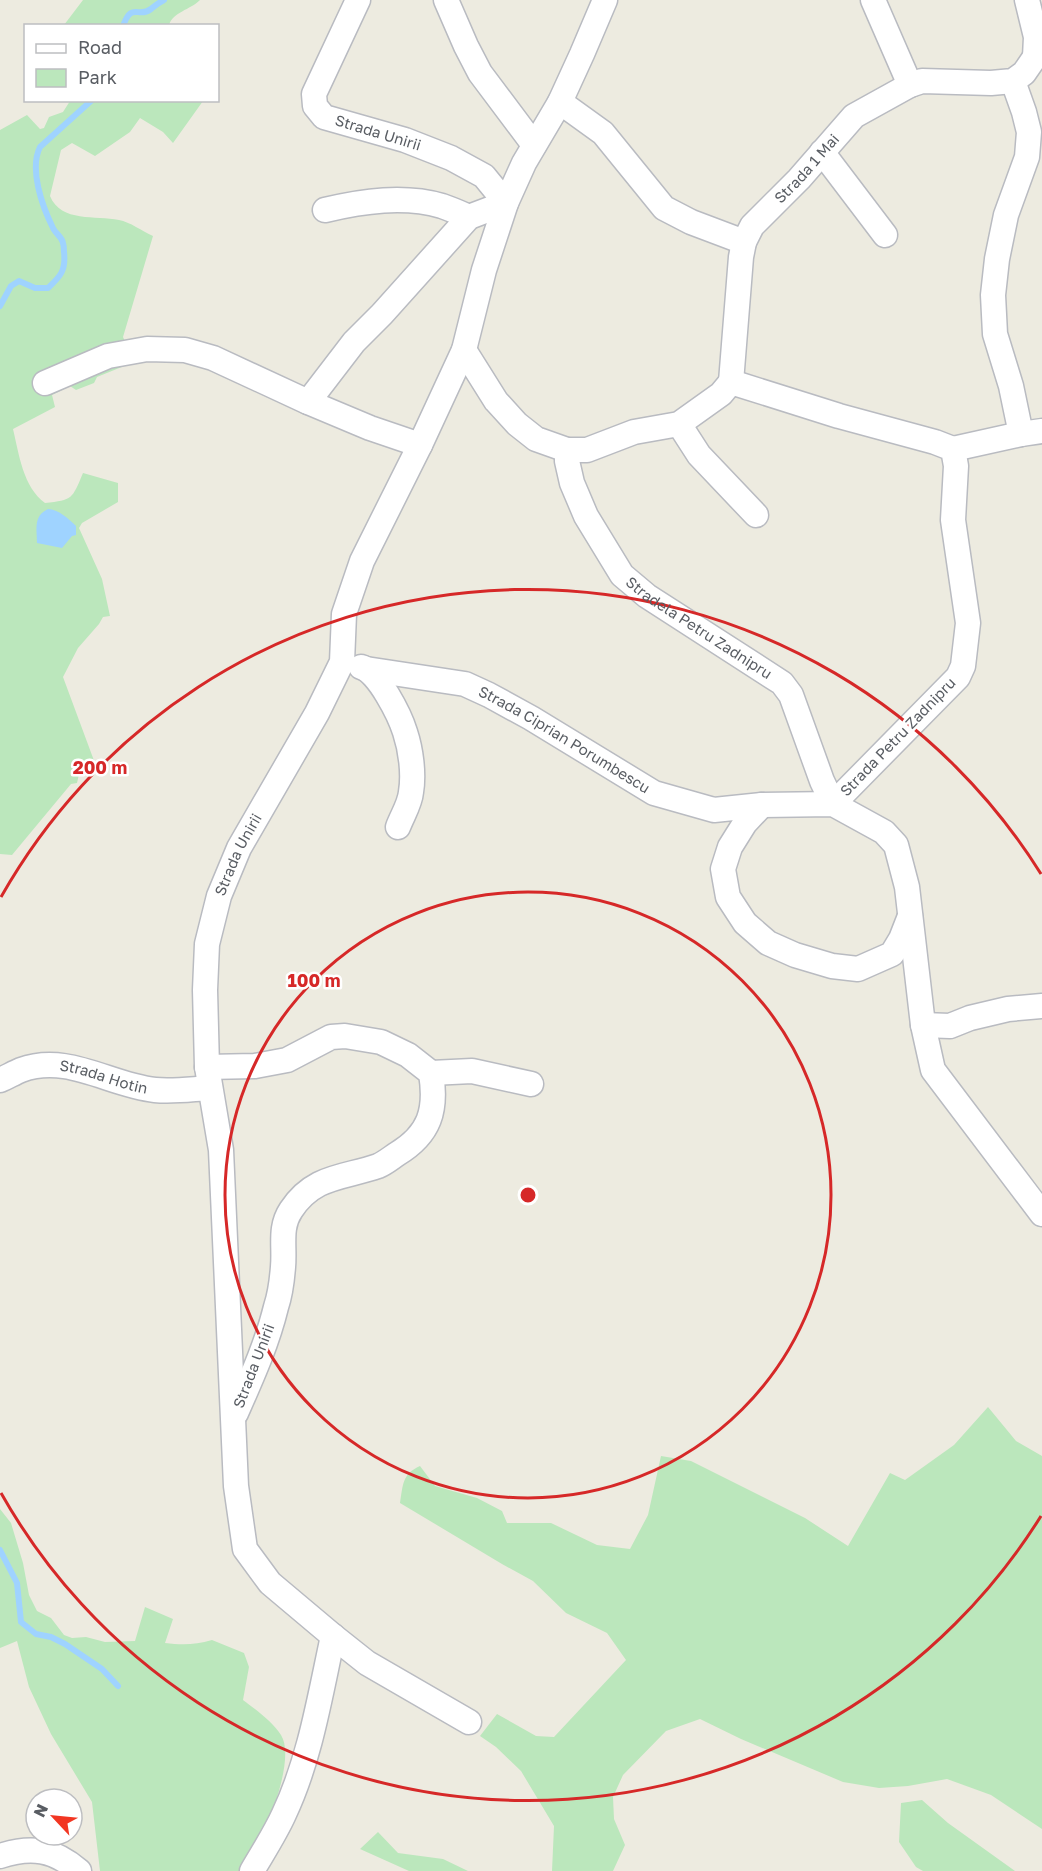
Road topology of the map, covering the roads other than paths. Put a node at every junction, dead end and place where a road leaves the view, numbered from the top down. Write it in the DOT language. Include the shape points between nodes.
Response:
graph roads {
  1 [pos="358,0"];
  2 [pos="446,0"];
  3 [pos="605,0"];
  4 [pos="873,0"];
  5 [pos="1027,0"];
  6 [pos="1039,56"];
  7 [pos="1013,81"];
  8 [pos="910,85"];
  9 [pos="560,102"];
  10 [pos="1029,132"];
  11 [pos="534,145"];
  12 [pos="822,152"];
  13 [pos="1042,156"];
  14 [pos="506,203"];
  15 [pos="325,210"];
  16 [pos="469,217"];
  17 [pos="885,235"];
  18 [pos="744,243"];
  19 [pos="464,350"];
  20 [pos="730,382"];
  21 [pos="45,383"];
  22 [pos="308,402"];
  23 [pos="679,424"];
  24 [pos="1032,432"];
  25 [pos="420,445"];
  26 [pos="953,449"];
  27 [pos="567,450"];
  28 [pos="756,515"];
  29 [pos="342,662"];
  30 [pos="366,669"];
  31 [pos="833,804"];
  32 [pos="762,805"];
  33 [pos="398,827"];
  34 [pos="911,914"];
  35 [pos="1042,1006"];
  36 [pos="923,1025"];
  37 [pos="431,1073"];
  38 [pos="209,1078"];
  39 [pos="0,1080"];
  40 [pos="531,1084"];
  41 [pos="1042,1214"];
  42 [pos="234,1419"];
  43 [pos="333,1636"];
  44 [pos="469,1722"];
  45 [pos="0,1856"];
  46 [pos="79,1871"];
  47 [pos="252,1871"];
  1 -- 14 [label="street, Strada Unirii" via="315,94 315,106 324,117 451,158 484,176"];
  2 -- 11 [label="street" via="480,73"];
  3 -- 9 [label="street, Strada Unirii"];
  4 -- 8 [label="street"];
  5 -- 6 [label="street"];
  6 -- 7 [label="street"];
  7 -- 8 [label="street, Strada 1 Mai" via="922,81"];
  7 -- 10 [label="street"];
  8 -- 12 [label="street, Strada 1 Mai" via="854,116"];
  9 -- 11 [label="street, Strada Unirii"];
  9 -- 18 [label="street" via="603,133 664,208"];
  10 -- 13 [label="street"];
  10 -- 24 [label="street" via="1027,157 1006,215 993,295 995,334 1011,386"];
  11 -- 14 [label="street, Strada Unirii"];
  12 -- 17 [label="street"];
  12 -- 18 [label="street, Strada 1 Mai" via="752,226"];
  14 -- 16 [label="street"];
  14 -- 19 [label="street, Strada Unirii"];
  15 -- 16 [label="street" via="390,200 442,206"];
  16 -- 22 [label="street" via="354,342"];
  18 -- 20 [label="street, Strada 1 Mai"];
  19 -- 25 [label="street, Strada Unirii"];
  19 -- 27 [label="street" via="496,401 517,424 536,439"];
  20 -- 23 [label="street" via="721,394"];
  20 -- 26 [label="street"];
  21 -- 22 [label="street" via="108,356 147,349 185,350 213,358"];
  22 -- 25 [label="street"];
  23 -- 27 [label="street" via="634,432 588,450"];
  23 -- 28 [label="street" via="699,455"];
  24 -- 26 [label="street"];
  25 -- 29 [label="street, Strada Unirii" via="362,561 344,614"];
  26 -- 31 [label="street, Strada Petru Zadnipru" via="953,520 968,623 963,666 958,677"];
  27 -- 31 [label="street, Stradela Petru Zadnipru" via="572,483 586,516 622,575 647,596 782,683 791,695"];
  29 -- 30 [label="street"];
  29 -- 38 [label="street, Strada Unirii" via="239,848 219,896 207,944"];
  30 -- 32 [label="street, Strada Ciprian Porumbescu" via="465,684 531,718 654,793 714,810"];
  30 -- 33 [label="street" via="379,681 405,732 412,768 411,794"];
  31 -- 32 [label="street, Strada Ciprian Porumbescu"];
  31 -- 34 [label="street, Strada Petru Zadnipru" via="884,832 896,845"];
  32 -- 34 [label="street" via="744,823 723,869 728,897 745,923 768,943 823,964 858,969 892,954"];
  34 -- 36 [label="street, Strada Petru Zadnipru"];
  35 -- 36 [label="street" via="1008,1009 950,1026"];
  36 -- 41 [label="street, Strada Petru Zadnipru" via="933,1070"];
  37 -- 38 [label="street" via="408,1055 381,1042 345,1036 332,1037 287,1060"];
  37 -- 40 [label="street" via="472,1071"];
  37 -- 42 [label="street, Strada Unirii" via="435,1094 431,1116 412,1145 379,1166 314,1187 301,1197 285,1220 277,1305 265,1347"];
  38 -- 39 [label="street, Strada Hotin" via="155,1090 88,1071 40,1065"];
  38 -- 42 [label="street, Strada Unirii" via="221,1150"];
  42 -- 43 [label="street, Strada Unirii" via="236,1486 245,1549 270,1583"];
  43 -- 44 [label="street, Strada Unirii" via="367,1663"];
  43 -- 47 [label="street" via="304,1761 284,1814"];
  45 -- 46 [label="street" via="30,1850 53,1853"];
}
